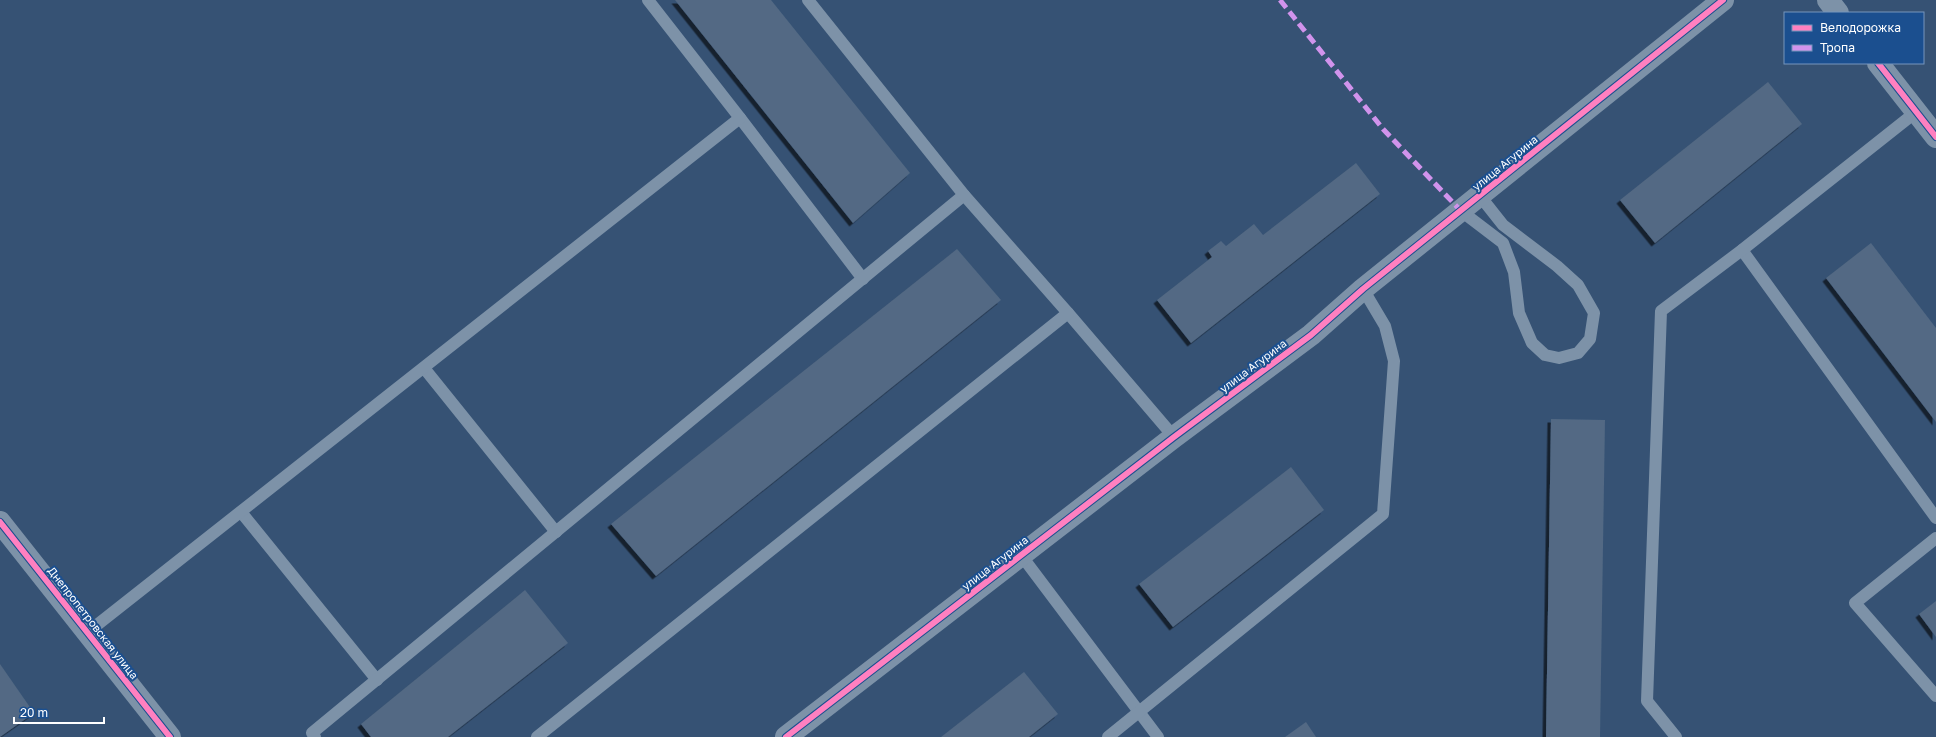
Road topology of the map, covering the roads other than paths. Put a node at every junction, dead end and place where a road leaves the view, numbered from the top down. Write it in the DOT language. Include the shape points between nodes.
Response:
graph roads {
  1 [pos="648,0"];
  2 [pos="808,0"];
  3 [pos="1723,0"];
  4 [pos="1828,0"];
  5 [pos="1837,12"];
  6 [pos="1879,64"];
  7 [pos="1916,112"];
  8 [pos="740,118"];
  9 [pos="1936,137"];
  10 [pos="964,195"];
  11 [pos="1480,196"];
  12 [pos="1461,211"];
  13 [pos="1742,250"];
  14 [pos="862,279"];
  15 [pos="1364,290"];
  16 [pos="1068,313"];
  17 [pos="424,368"];
  18 [pos="1174,437"];
  19 [pos="241,512"];
  20 [pos="1936,518"];
  21 [pos="0,522"];
  22 [pos="556,532"];
  23 [pos="1936,538"];
  24 [pos="1021,555"];
  25 [pos="88,632"];
  26 [pos="377,680"];
  27 [pos="1936,696"];
  28 [pos="1139,712"];
  29 [pos="170,737"];
  30 [pos="315,737"];
  31 [pos="537,737"];
  32 [pos="786,737"];
  33 [pos="1108,737"];
  34 [pos="1158,737"];
  35 [pos="1676,737"];
  1 -- 8 [label="lane"];
  2 -- 10 [label="lane"];
  3 -- 11 [label="street, улица Агурина"];
  4 -- 5 [label="street"];
  6 -- 7 [label="street"];
  7 -- 9 [label="street"];
  7 -- 13 [label="lane"];
  8 -- 14 [label="lane"];
  8 -- 17 [label="lane"];
  10 -- 14 [label="lane"];
  10 -- 16 [label="lane"];
  11 -- 12 [label="street, улица Агурина"];
  11 -- 12 [label="lane" via="1503,225 1578,285 1594,313 1590,339 1578,353 1559,358 1545,355 1532,343 1519,313 1514,272 1503,243"];
  12 -- 15 [label="street, улица Агурина"];
  13 -- 20 [label="lane"];
  13 -- 35 [label="lane" via="1661,311 1647,701"];
  14 -- 22 [label="lane"];
  15 -- 18 [label="street, улица Агурина" via="1311,335"];
  15 -- 28 [label="lane" via="1385,326 1394,361 1383,514"];
  16 -- 18 [label="lane"];
  16 -- 31 [label="lane"];
  17 -- 19 [label="lane"];
  17 -- 22 [label="lane"];
  18 -- 24 [label="street, улица Агурина"];
  19 -- 25 [label="lane"];
  19 -- 26 [label="lane"];
  21 -- 25 [label="street, Днепропетровская улица"];
  22 -- 26 [label="lane"];
  23 -- 27 [label="lane" via="1855,603"];
  24 -- 28 [label="lane"];
  24 -- 32 [label="street, улица Агурина"];
  25 -- 29 [label="street, Днепропетровская улица"];
  26 -- 30 [label="lane" via="312,733"];
  28 -- 33 [label="lane"];
  28 -- 34 [label="lane"];
}
